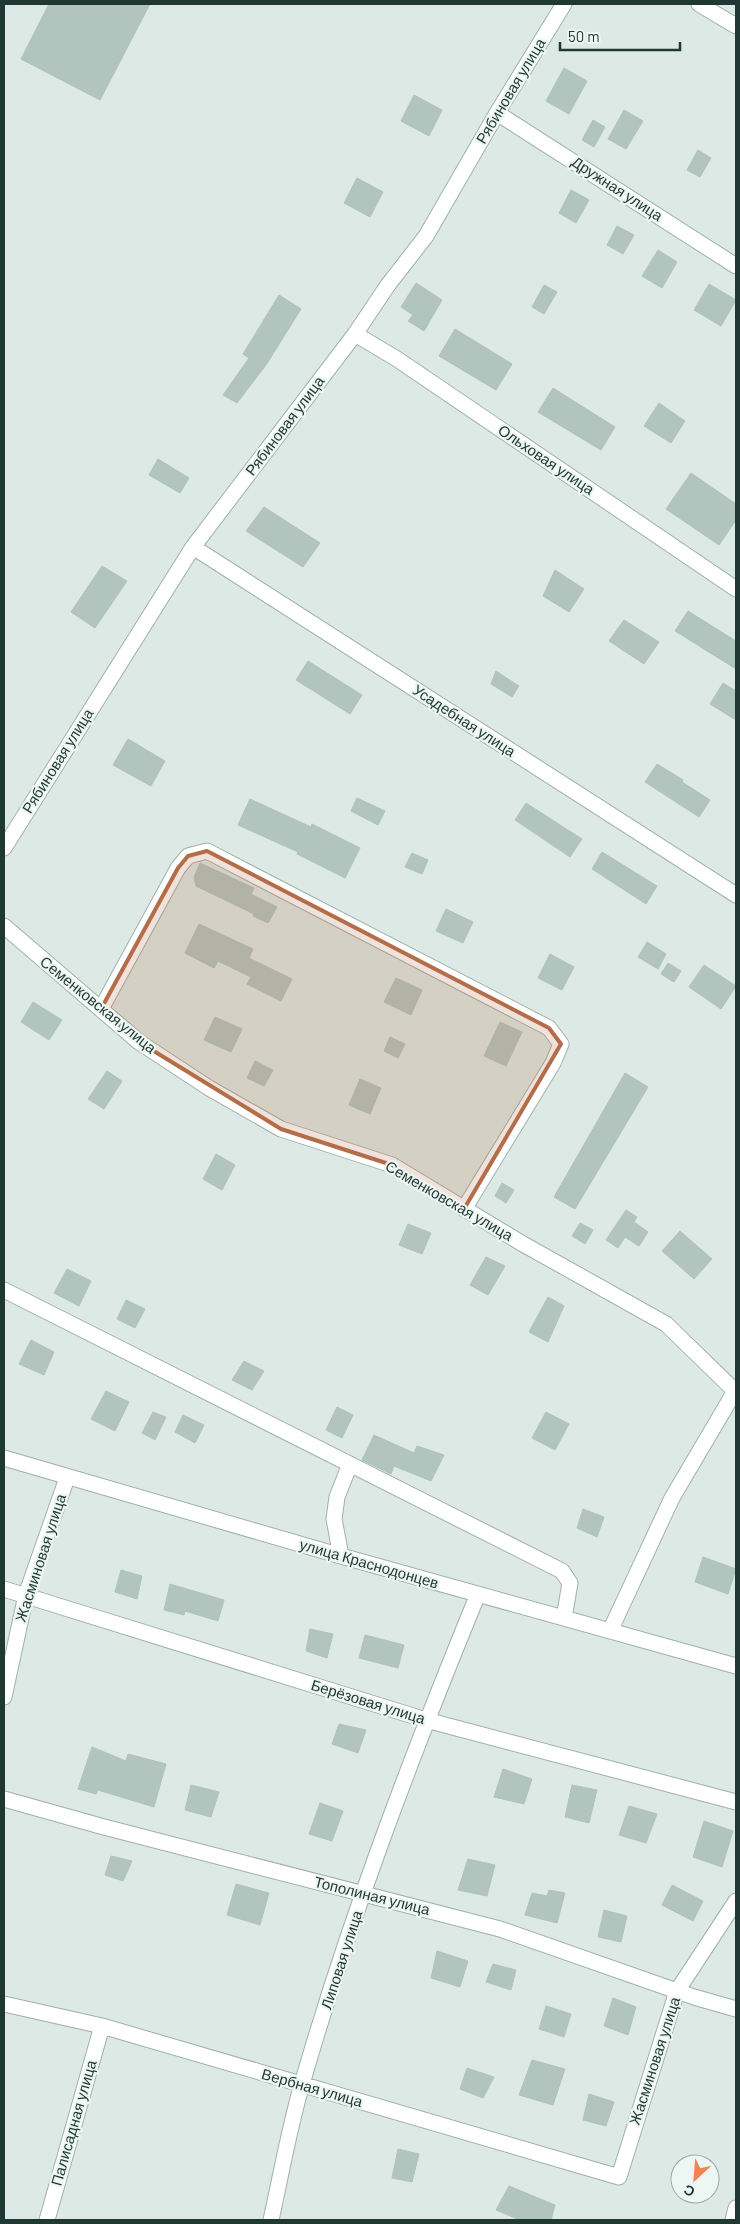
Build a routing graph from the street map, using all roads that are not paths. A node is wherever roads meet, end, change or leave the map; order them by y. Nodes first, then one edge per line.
1 (564, 4) edge
2 (698, 4) edge
3 (736, 26) edge
4 (497, 113) junction
5 (736, 266) edge
6 (355, 334) junction
7 (193, 547) junction
8 (736, 589) edge
9 (4, 848) edge
10 (736, 894) edge
11 (4, 926) edge
12 (101, 1009) junction
13 (464, 1209) junction
14 (4, 1290) edge
15 (736, 1391) edge
16 (4, 1458) edge
17 (350, 1464) junction
18 (67, 1478) junction
19 (341, 1556) junction
20 (4, 1588) edge
21 (478, 1594) junction
22 (26, 1595) junction
23 (564, 1618) junction
24 (610, 1631) junction
25 (736, 1666) edge
26 (4, 1697) edge
27 (426, 1720) junction
28 (4, 1799) edge
29 (736, 1802) edge
30 (363, 1894) junction
31 (736, 1901) edge
32 (677, 1991) junction
33 (4, 2004) edge
34 (736, 2008) edge
35 (102, 2026) junction
36 (302, 2085) junction
37 (618, 2177) joint
38 (47, 2220) edge
39 (271, 2220) edge

1 - 4 street, Рябиновая улица
2 - 3 street
4 - 5 street, Дружная улица
4 - 6 street, Рябиновая улица
6 - 7 street, Рябиновая улица
6 - 8 street, Ольховая улица
7 - 9 street, Рябиновая улица
7 - 10 street, Усадебная улица
11 - 12 street, Семенковская улица
12 - 13 street, Семенковская улица
12 - 13 street
13 - 15 street, Семенковская улица
14 - 17 street
15 - 24 street
16 - 18 street, улица Краснодонцев
17 - 19 street
17 - 23 street
18 - 19 street, улица Краснодонцев
18 - 22 street, Жасминовая улица
19 - 21 street, улица Краснодонцев
20 - 22 street, Берёзовая улица
21 - 23 street, улица Краснодонцев
21 - 27 street, Липовая улица
22 - 26 street, Жасминовая улица
22 - 27 street, Берёзовая улица
23 - 24 street, улица Краснодонцев
24 - 25 street, улица Краснодонцев
27 - 29 street, Берёзовая улица
27 - 30 street, Липовая улица
28 - 30 street, Тополиная улица
30 - 32 street, Тополиная улица
30 - 36 street, Липовая улица
31 - 32 street, Жасминовая улица
32 - 34 street, Тополиная улица
32 - 37 street, Жасминовая улица
33 - 35 street, Вербная улица
35 - 36 street, Вербная улица
35 - 38 street, Палисадная улица
36 - 37 street, Вербная улица
36 - 39 street, Липовая улица

